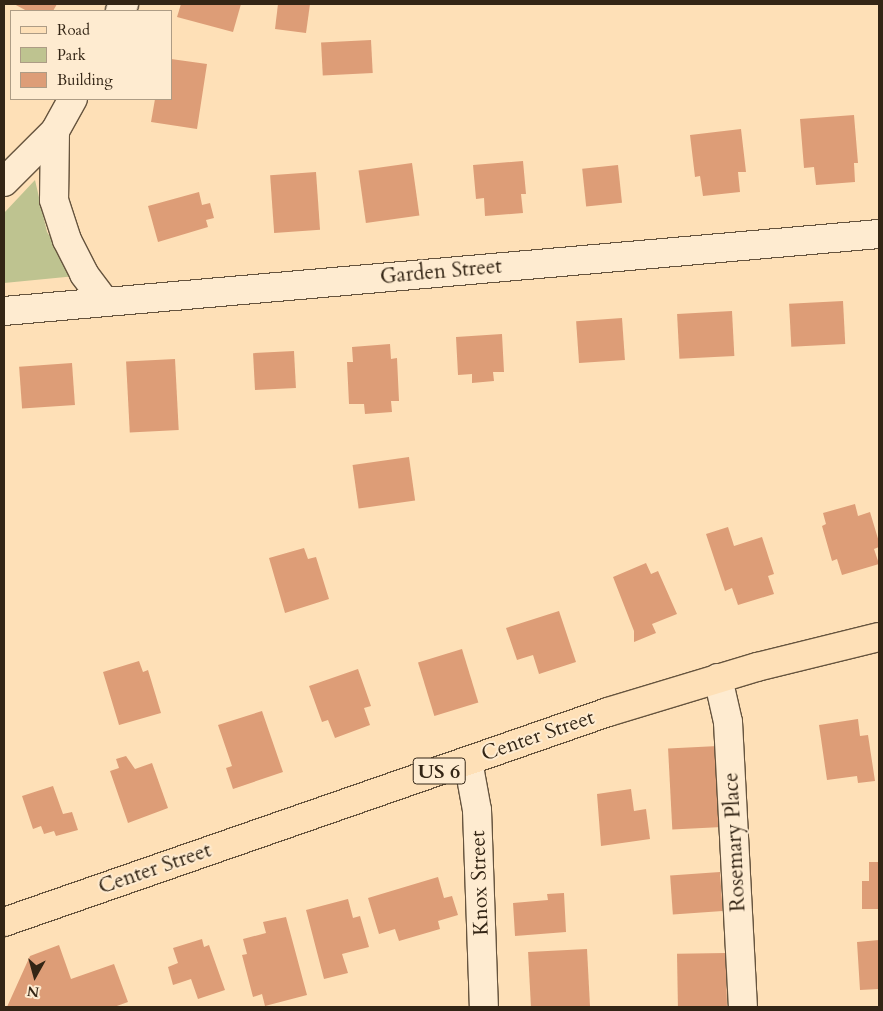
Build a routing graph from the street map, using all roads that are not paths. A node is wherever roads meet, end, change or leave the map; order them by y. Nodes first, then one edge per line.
1 (71, 100) edge
2 (55, 131) junction
3 (4, 182) edge
4 (879, 234) edge
5 (104, 302) junction
6 (4, 311) edge
7 (879, 637) edge
8 (718, 678) junction
9 (468, 760) junction
10 (4, 922) edge
11 (484, 1007) edge
12 (743, 1007) edge

1 - 2 street
2 - 3 street
2 - 5 street
4 - 5 street, Garden Street
5 - 6 street, Garden Street
7 - 8 main road, Center Street / US 6
8 - 9 main road, Center Street / US 6
8 - 12 street, Rosemary Place
9 - 10 main road, Center Street / US 6
9 - 11 street, Knox Street

